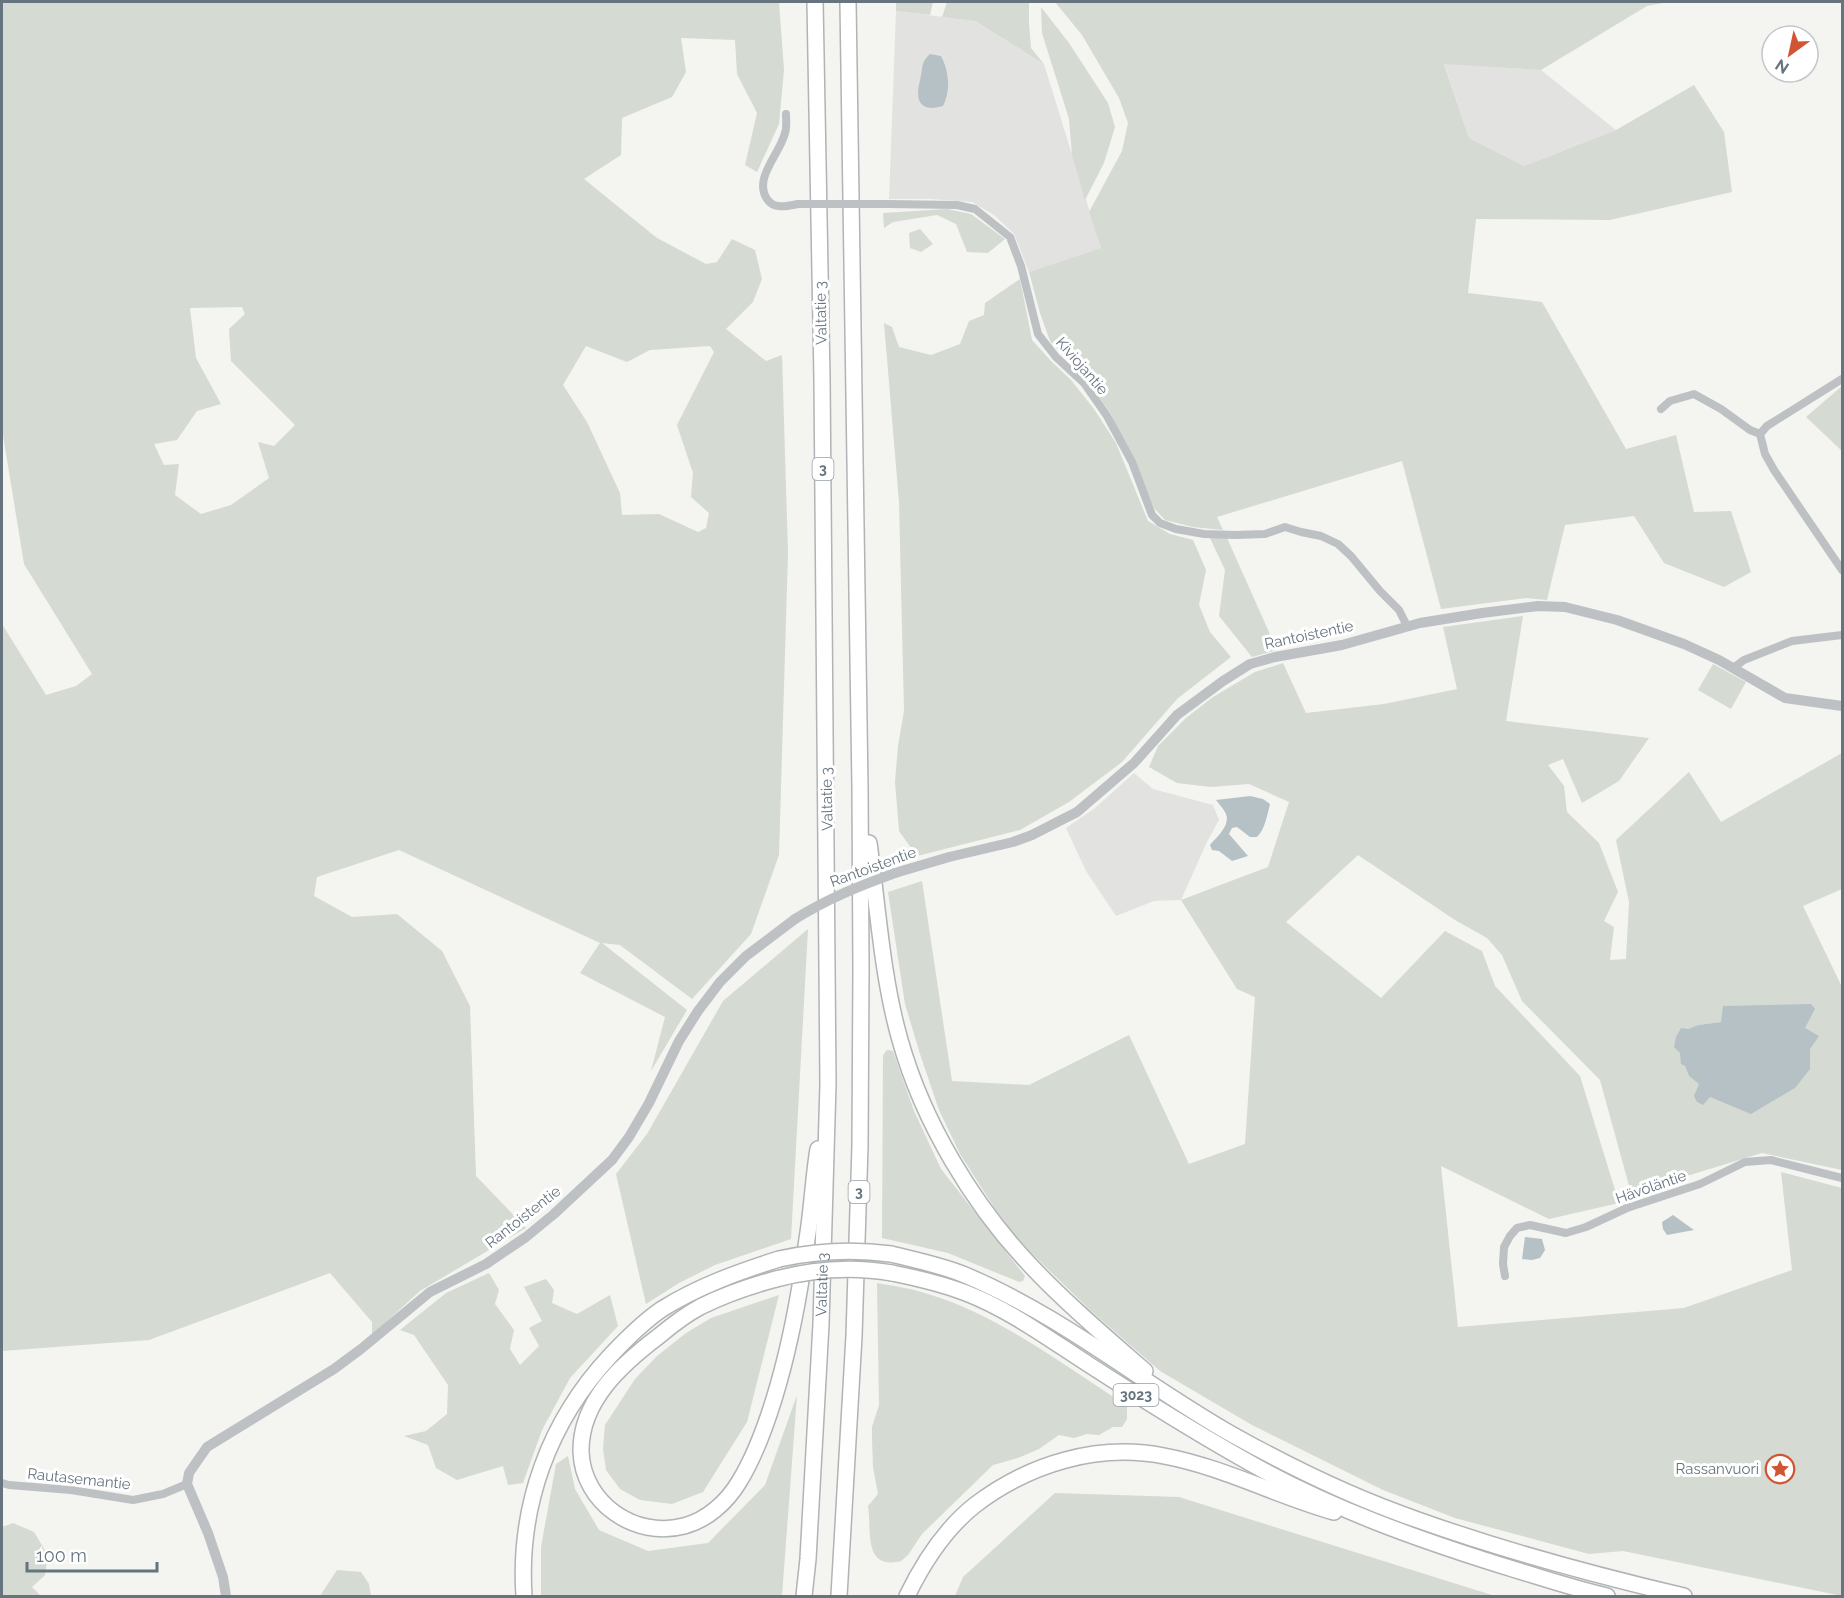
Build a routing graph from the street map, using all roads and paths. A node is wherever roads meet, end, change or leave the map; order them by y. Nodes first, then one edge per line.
1 (815, 2) edge
2 (848, 2) edge
3 (786, 114) dead end
4 (1842, 378) edge
5 (1661, 409) dead end
6 (1760, 434) junction
7 (1842, 570) edge
8 (1407, 626) junction
9 (1842, 634) edge
10 (1733, 668) junction
11 (1842, 706) edge
12 (860, 788) junction
13 (828, 1084) junction
14 (1842, 1178) edge
15 (1505, 1276) dead end
16 (1191, 1410) junction
17 (2, 1483) edge
18 (187, 1484) junction
19 (1380, 1524) junction
20 (226, 1596) edge
21 (524, 1596) edge
22 (804, 1596) edge
23 (839, 1596) edge
24 (907, 1596) edge
25 (1607, 1596) edge
26 (1684, 1596) edge

1 - 13 highway, Valtatie 3 / 3
2 - 12 highway, 3
3 - 8 street, Kiviojantie, bridge
4 - 6 street
5 - 6 street
6 - 7 street
8 - 10 street, Rantoistentie
8 - 18 street, Rantoistentie, bridge
9 - 10 street
10 - 11 street, Rantoistentie
12 - 16 highway
12 - 23 highway, 3
13 - 19 highway, 3023, bridge
13 - 22 highway, Valtatie 3 / 3
14 - 15 street, Hävöläntie
16 - 21 highway, 3023, bridge
16 - 26 highway, 3023
17 - 18 street, Rautasemantie
18 - 20 street
19 - 24 highway
19 - 25 highway, 3023

